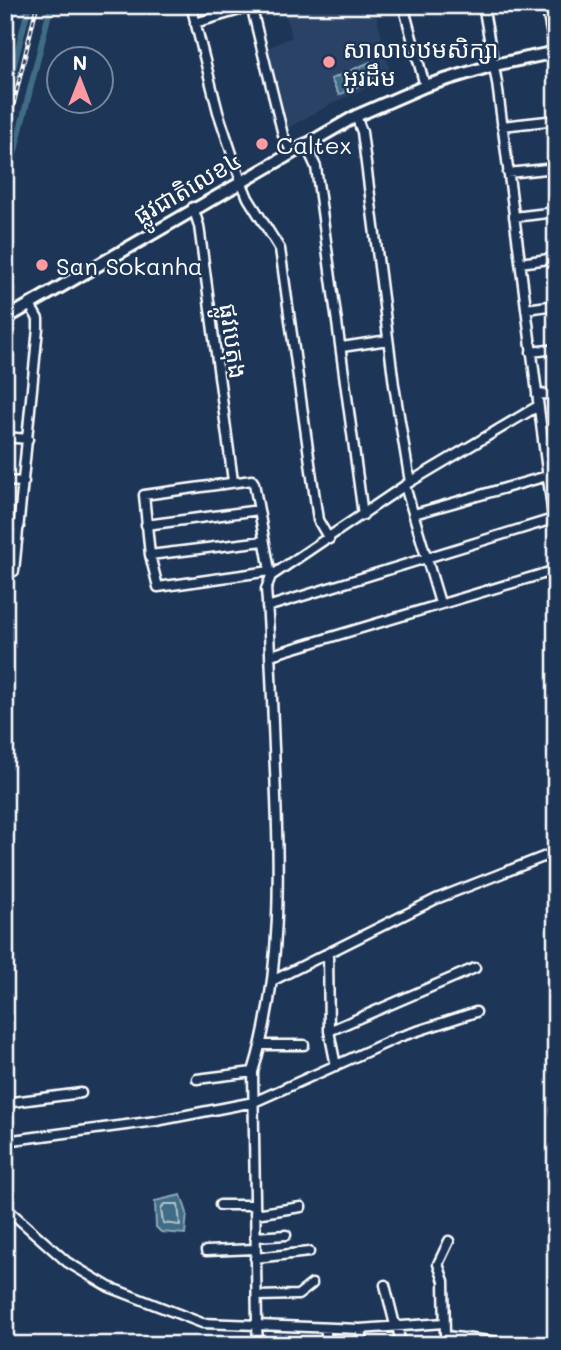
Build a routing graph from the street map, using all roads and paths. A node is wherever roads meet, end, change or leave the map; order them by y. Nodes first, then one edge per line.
1 (191, 5) edge
2 (403, 5) edge
3 (483, 5) edge
4 (546, 5) edge
5 (253, 6) edge
6 (195, 23) junction
7 (555, 52) edge
8 (494, 65) junction
9 (425, 86) junction
10 (356, 116) junction
11 (556, 120) edge
12 (502, 126) junction
13 (305, 143) junction
14 (291, 151) junction
15 (556, 168) edge
16 (508, 173) junction
17 (241, 181) junction
18 (193, 207) junction
19 (556, 212) edge
20 (514, 217) junction
21 (556, 258) edge
22 (520, 263) junction
23 (30, 305) junction
24 (556, 305) edge
25 (526, 309) junction
26 (5, 319) edge
27 (388, 340) junction
28 (342, 347) junction
29 (556, 349) edge
30 (531, 352) junction
31 (556, 393) edge
32 (537, 395) junction
33 (538, 406) junction
34 (5, 437) edge
35 (28, 439) junction
36 (556, 440) edge
37 (543, 441) junction
38 (547, 476) junction
39 (5, 481) edge
40 (233, 481) junction
41 (24, 482) junction
42 (407, 484) junction
43 (552, 486) edge
44 (259, 510) junction
45 (363, 514) junction
46 (414, 514) junction
47 (553, 519) junction
48 (146, 525) junction
49 (5, 526) edge
50 (19, 527) junction
51 (555, 530) edge
52 (329, 539) junction
53 (556, 540) edge
54 (264, 541) junction
55 (150, 555) junction
56 (426, 556) junction
57 (5, 570) edge
58 (556, 570) edge
59 (270, 574) junction
60 (440, 603) junction
61 (267, 607) junction
62 (271, 655) junction
63 (556, 852) edge
64 (328, 953) junction
65 (475, 968) dead end
66 (274, 980) junction
67 (476, 1012) dead end
68 (329, 1031) junction
69 (261, 1045) junction
70 (304, 1045) dead end
71 (336, 1066) junction
72 (253, 1072) junction
73 (197, 1079) dead end
74 (82, 1093) dead end
75 (5, 1102) edge
76 (254, 1102) junction
77 (5, 1141) edge
78 (220, 1205) dead end
79 (5, 1207) edge
80 (301, 1207) dead end
81 (255, 1210) junction
82 (286, 1235) dead end
83 (255, 1237) junction
84 (449, 1241) dead end
85 (206, 1251) dead end
86 (309, 1252) dead end
87 (255, 1253) junction
88 (312, 1284) dead end
89 (385, 1284) dead end
90 (257, 1296) junction
91 (444, 1322) junction
92 (257, 1325) junction
93 (396, 1325) junction
94 (325, 1328) junction
95 (360, 1329) junction
96 (445, 1340) edge
97 (514, 1344) edge
98 (258, 1345) edge
99 (328, 1345) edge
100 (364, 1345) edge
101 (401, 1345) edge
102 (528, 1345) edge

1 - 6 street
2 - 9 street
3 - 8 street
4 - 7 street
5 - 6 street
5 - 14 street
6 - 17 street
7 - 8 highway, ផ្លូវជាតិលេខ៤
8 - 9 highway, ផ្លូវជាតិលេខ៤
8 - 12 street
9 - 10 highway, ផ្លូវជាតិលេខ៤
10 - 13 highway, ផ្លូវជាតិលេខ៤
10 - 27 street
11 - 12 street
12 - 16 street
13 - 14 highway, ផ្លូវជាតិលេខ៤
13 - 28 street
14 - 17 highway, ផ្លូវជាតិលេខ៤
15 - 16 street
16 - 20 street
17 - 18 highway, ផ្លូវជាតិលេខ៤
17 - 52 street
18 - 23 highway, ផ្លូវជាតិលេខ៤
18 - 40 street, ផ្លូវបេតុង
19 - 20 street
20 - 22 street
21 - 22 street
22 - 25 street
23 - 26 highway, ផ្លូវជាតិលេខ៤
23 - 35 street
24 - 25 street
25 - 30 street
27 - 28 street
27 - 42 street
28 - 45 street
29 - 30 street
30 - 32 street
31 - 32 street
32 - 33 street
33 - 37 street
33 - 42 street
34 - 35 street
35 - 41 street
36 - 37 street
37 - 38 street
38 - 43 street
38 - 46 street
39 - 41 street
40 - 44 street
40 - 48 street
41 - 50 street
42 - 45 street
42 - 46 street
43 - 47 street
44 - 48 street
44 - 54 street
45 - 52 street
46 - 56 street
47 - 51 street
47 - 56 street
48 - 55 street
49 - 50 street
50 - 57 street
51 - 53 street
52 - 59 street
54 - 55 street
54 - 59 street
55 - 59 street
56 - 60 street
56 - 61 street
58 - 60 street
59 - 61 street
60 - 62 street
61 - 62 street
62 - 66 street
63 - 64 street
64 - 66 street
64 - 68 street
65 - 68 street
66 - 69 street
67 - 71 street
68 - 71 street
69 - 70 street
69 - 72 street
71 - 76 street
72 - 73 street
72 - 76 street
74 - 75 street
76 - 77 street
76 - 81 street
78 - 81 street
79 - 92 street
80 - 81 street
81 - 83 street
82 - 83 street
83 - 87 street
84 - 91 street
85 - 87 street
86 - 87 street
87 - 90 street
88 - 90 street
89 - 93 street
90 - 92 street
91 - 93 street
91 - 96 street
92 - 94 street
92 - 98 street
93 - 95 street
93 - 101 street
94 - 95 street
94 - 99 street
95 - 100 street
96 - 97 street
97 - 102 street

